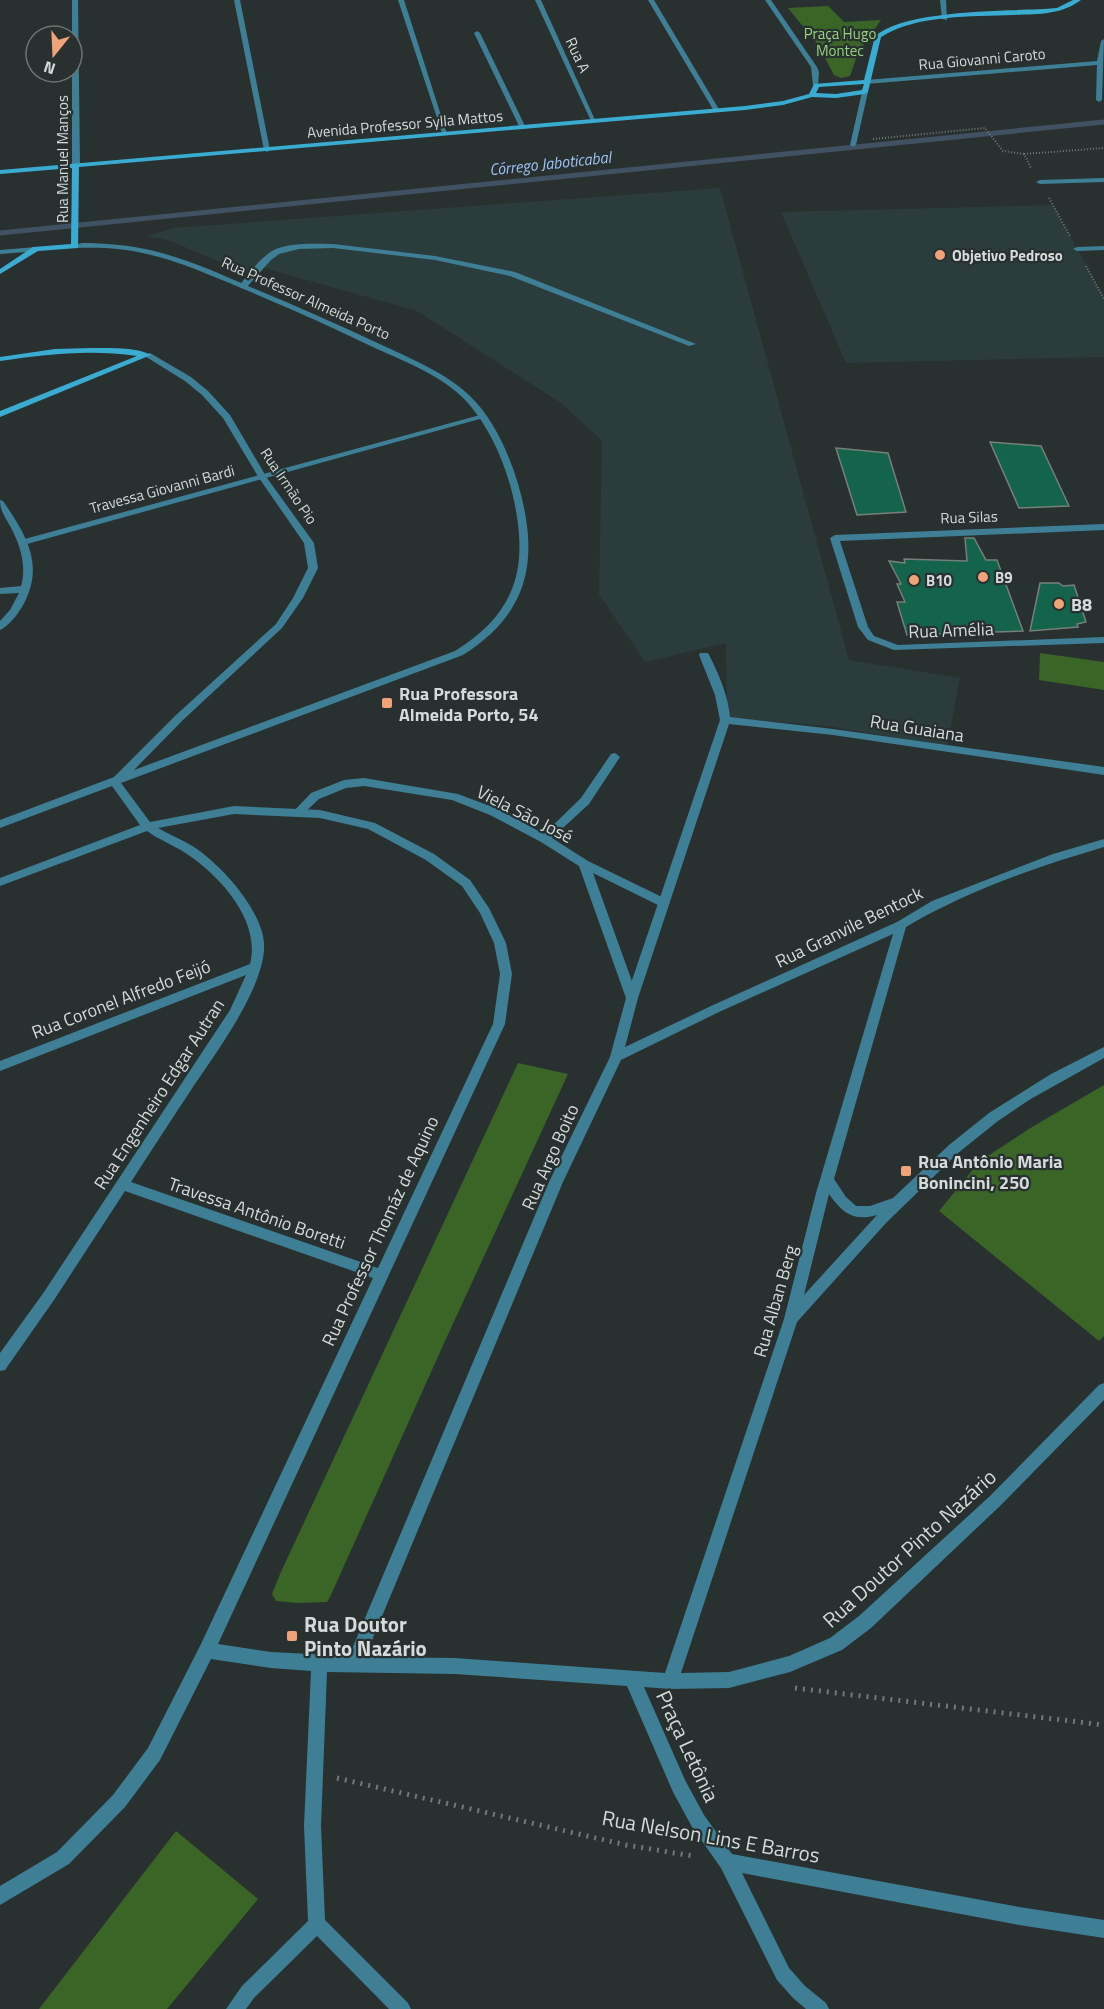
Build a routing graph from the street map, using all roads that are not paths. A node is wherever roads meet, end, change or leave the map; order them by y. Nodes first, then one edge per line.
1 (75, 0) edge
2 (237, 0) edge
3 (401, 0) edge
4 (538, 0) edge
5 (651, 0) edge
6 (768, 0) edge
7 (943, 0) edge
8 (1078, 0) edge
9 (945, 19) junction
10 (477, 33) dead end
11 (1103, 41) edge
12 (1100, 63) junction
13 (866, 82) junction
14 (816, 85) junction
15 (865, 92) junction
16 (812, 95) junction
17 (1099, 100) dead end
18 (717, 111) junction
19 (594, 121) junction
20 (523, 128) junction
21 (445, 133) junction
22 (853, 143) road end
23 (267, 150) junction
24 (76, 166) junction
25 (0, 172) edge
26 (1104, 180) edge
27 (1040, 182) road end
28 (75, 246) junction
29 (1104, 248) edge
30 (36, 249) junction
31 (1077, 249) dead end
32 (0, 252) edge
33 (0, 272) edge
34 (243, 286) junction
35 (692, 344) dead end
36 (147, 355) junction
37 (0, 359) edge
38 (0, 414) edge
39 (483, 417) junction
40 (263, 478) junction
41 (0, 503) edge
42 (1104, 527) edge
43 (835, 538) joint
44 (24, 542) junction
45 (27, 589) junction
46 (0, 591) edge
47 (0, 627) edge
48 (1104, 640) edge
49 (704, 655) dead end
50 (725, 720) junction
51 (615, 757) dead end
52 (1104, 771) edge
53 (115, 783) junction
54 (298, 812) junction
55 (0, 824) edge
56 (148, 826) junction
57 (545, 839) junction
58 (1104, 843) edge
59 (584, 864) junction
60 (0, 882) edge
61 (664, 903) junction
62 (901, 925) junction
63 (255, 967) junction
64 (632, 999) junction
65 (1104, 1052) edge
66 (616, 1057) junction
67 (0, 1066) edge
68 (827, 1179) junction
69 (122, 1184) junction
70 (902, 1200) junction
71 (381, 1275) junction
72 (791, 1319) junction
73 (0, 1365) edge
74 (1104, 1390) edge
75 (207, 1650) junction
76 (319, 1664) junction
77 (354, 1664) junction
78 (632, 1679) junction
79 (670, 1681) junction
80 (727, 1862) junction
81 (0, 1896) edge
82 (317, 1924) junction
83 (1104, 1929) edge
84 (235, 2009) edge
85 (402, 2009) edge
86 (820, 2009) edge

1 - 24 street, Rua Manuel Manços
2 - 23 street
3 - 21 street
4 - 19 street, Rua A
5 - 18 street
6 - 14 street
7 - 9 street
8 - 9 street
9 - 13 street
10 - 20 street
11 - 12 street
12 - 13 street, Rua Giovanni Caroto
12 - 17 street
13 - 14 street
13 - 15 street
14 - 16 street
15 - 16 street, Avenida Professor Sylla Mattos
15 - 22 street
16 - 18 street, Avenida Professor Sylla Mattos
18 - 19 street, Avenida Professor Sylla Mattos
19 - 20 street, Avenida Professor Sylla Mattos
20 - 21 street, Avenida Professor Sylla Mattos
21 - 23 street, Avenida Professor Sylla Mattos
23 - 24 street, Avenida Professor Sylla Mattos
24 - 25 street, Avenida Professor Sylla Mattos
24 - 28 street, Rua Manuel Manços
26 - 27 street
28 - 30 street, Rua Professor Almeida Porto
28 - 34 street, Rua Professor Almeida Porto
29 - 31 street
30 - 32 street
30 - 33 street
34 - 35 street
34 - 39 street, Rua Professor Almeida Porto
36 - 37 street, Rua Irmão Pio
36 - 38 street
36 - 40 street, Rua Irmão Pio
39 - 40 street, Travessa Giovanni Bardi
39 - 53 street, Rua Professor Almeida Porto
40 - 44 street, Travessa Giovanni Bardi
40 - 53 street, Rua Irmão Pio
41 - 44 street
42 - 43 street, Rua Silas
43 - 48 street, Rua Amélia
44 - 45 street
45 - 46 street
45 - 47 street
49 - 50 street, Rua Argo Boito
50 - 52 street, Rua Guaiana
50 - 61 street, Rua Argo Boito
51 - 57 street
53 - 55 street, Rua Professor Almeida Porto
53 - 56 street
54 - 56 street, Rua Professor Thomáz de Aquino
54 - 57 street, Viela São José
54 - 71 street, Rua Professor Thomáz de Aquino
56 - 60 street, Rua Professor Thomáz de Aquino
56 - 63 street, Rua Engenheiro Edgar Autran
57 - 59 street, Viela São José
58 - 62 street, Rua Granvile Bentock
59 - 61 street, Viela São José
59 - 64 street
61 - 64 street, Rua Argo Boito
62 - 66 street, Rua Granvile Bentock
62 - 68 street, Rua Alban Berg
63 - 67 street, Rua Coronel Alfredo Feijó
63 - 69 street, Rua Engenheiro Edgar Autran
64 - 66 street, Rua Argo Boito
65 - 70 street
66 - 77 street, Rua Argo Boito
68 - 70 street
68 - 72 street, Rua Alban Berg
69 - 71 street, Travessa Antônio Boretti
69 - 73 street, Rua Engenheiro Edgar Autran
70 - 72 street
71 - 75 street, Rua Professor Thomáz de Aquino
72 - 79 street, Rua Alban Berg
74 - 79 street, Rua Doutor Pinto Nazário
75 - 76 street, Rua Doutor Pinto Nazário
75 - 81 street, Rua Professor Thomáz de Aquino
76 - 77 street, Rua Doutor Pinto Nazário
76 - 82 street
77 - 78 street, Rua Doutor Pinto Nazário
78 - 79 street, Rua Doutor Pinto Nazário
78 - 80 street, Praça Letônia
80 - 83 street, Rua Nelson Lins E Barros
80 - 86 street, Praça Letônia
82 - 84 street
82 - 85 street

